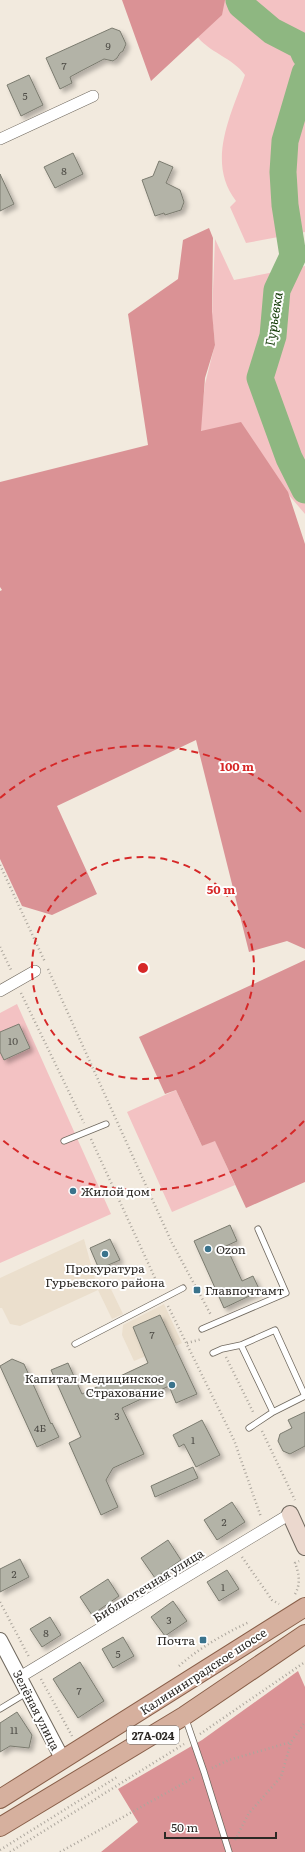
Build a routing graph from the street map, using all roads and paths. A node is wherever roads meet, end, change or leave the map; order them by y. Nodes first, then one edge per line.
1 (93, 96) dead end
2 (0, 139) edge
3 (0, 865) edge
4 (0, 947) edge
5 (35, 971) dead end
6 (16, 982) junction
7 (0, 991) edge
8 (106, 1124) dead end
9 (88, 1131) junction
10 (64, 1141) dead end
11 (258, 1229) dead end
12 (183, 1288) dead end
13 (164, 1298) junction
14 (215, 1324) junction
15 (202, 1330) dead end
16 (75, 1344) dead end
17 (241, 1345) junction
18 (222, 1349) junction
19 (213, 1353) dead end
20 (305, 1396) edge
21 (273, 1412) junction
22 (258, 1422) junction
23 (249, 1428) dead end
24 (292, 1507) junction
25 (265, 1528) junction
26 (305, 1546) edge
27 (235, 1547) junction
28 (305, 1558) edge
29 (299, 1602) edge
30 (282, 1606) dead end
31 (304, 1634) edge
32 (0, 1640) edge
33 (305, 1662) edge
34 (20, 1677) junction
35 (28, 1692) junction
36 (0, 1709) edge
37 (184, 1716) junction
38 (305, 1722) edge
39 (193, 1738) junction
40 (291, 1742) junction
41 (63, 1760) junction
42 (204, 1772) junction
43 (0, 1799) edge
44 (0, 1827) edge
45 (10, 1852) edge
46 (60, 1852) edge
47 (229, 1852) edge

1 - 2 street
3 - 14 path
4 - 6 path
5 - 6 street
6 - 7 street
6 - 9 path
8 - 9 lane
9 - 10 lane
9 - 13 path
11 - 14 lane
12 - 13 lane
13 - 16 lane
13 - 25 path
14 - 15 lane
17 - 18 lane
17 - 20 lane
17 - 21 lane
18 - 19 lane
18 - 22 path
20 - 21 lane
21 - 22 lane
22 - 23 lane
22 - 24 path
24 - 25 street, Библиотечная улица
24 - 26 main road
25 - 27 street, Библиотечная улица
27 - 30 path
27 - 34 street, Библиотечная улица
28 - 29 path
29 - 41 main road, Калининградское шоссе / 27А-024
31 - 37 main road, 27А-024
32 - 34 street, Зелёная улица
33 - 39 path
34 - 35 street, Зелёная улица
35 - 36 lane
35 - 41 street, Зелёная улица
37 - 39 lane
37 - 44 main road, 27А-024
38 - 40 path
39 - 42 lane
39 - 45 path
40 - 42 path
40 - 47 path
41 - 43 main road, Калининградское шоссе / 27А-024
42 - 46 path
42 - 47 lane

